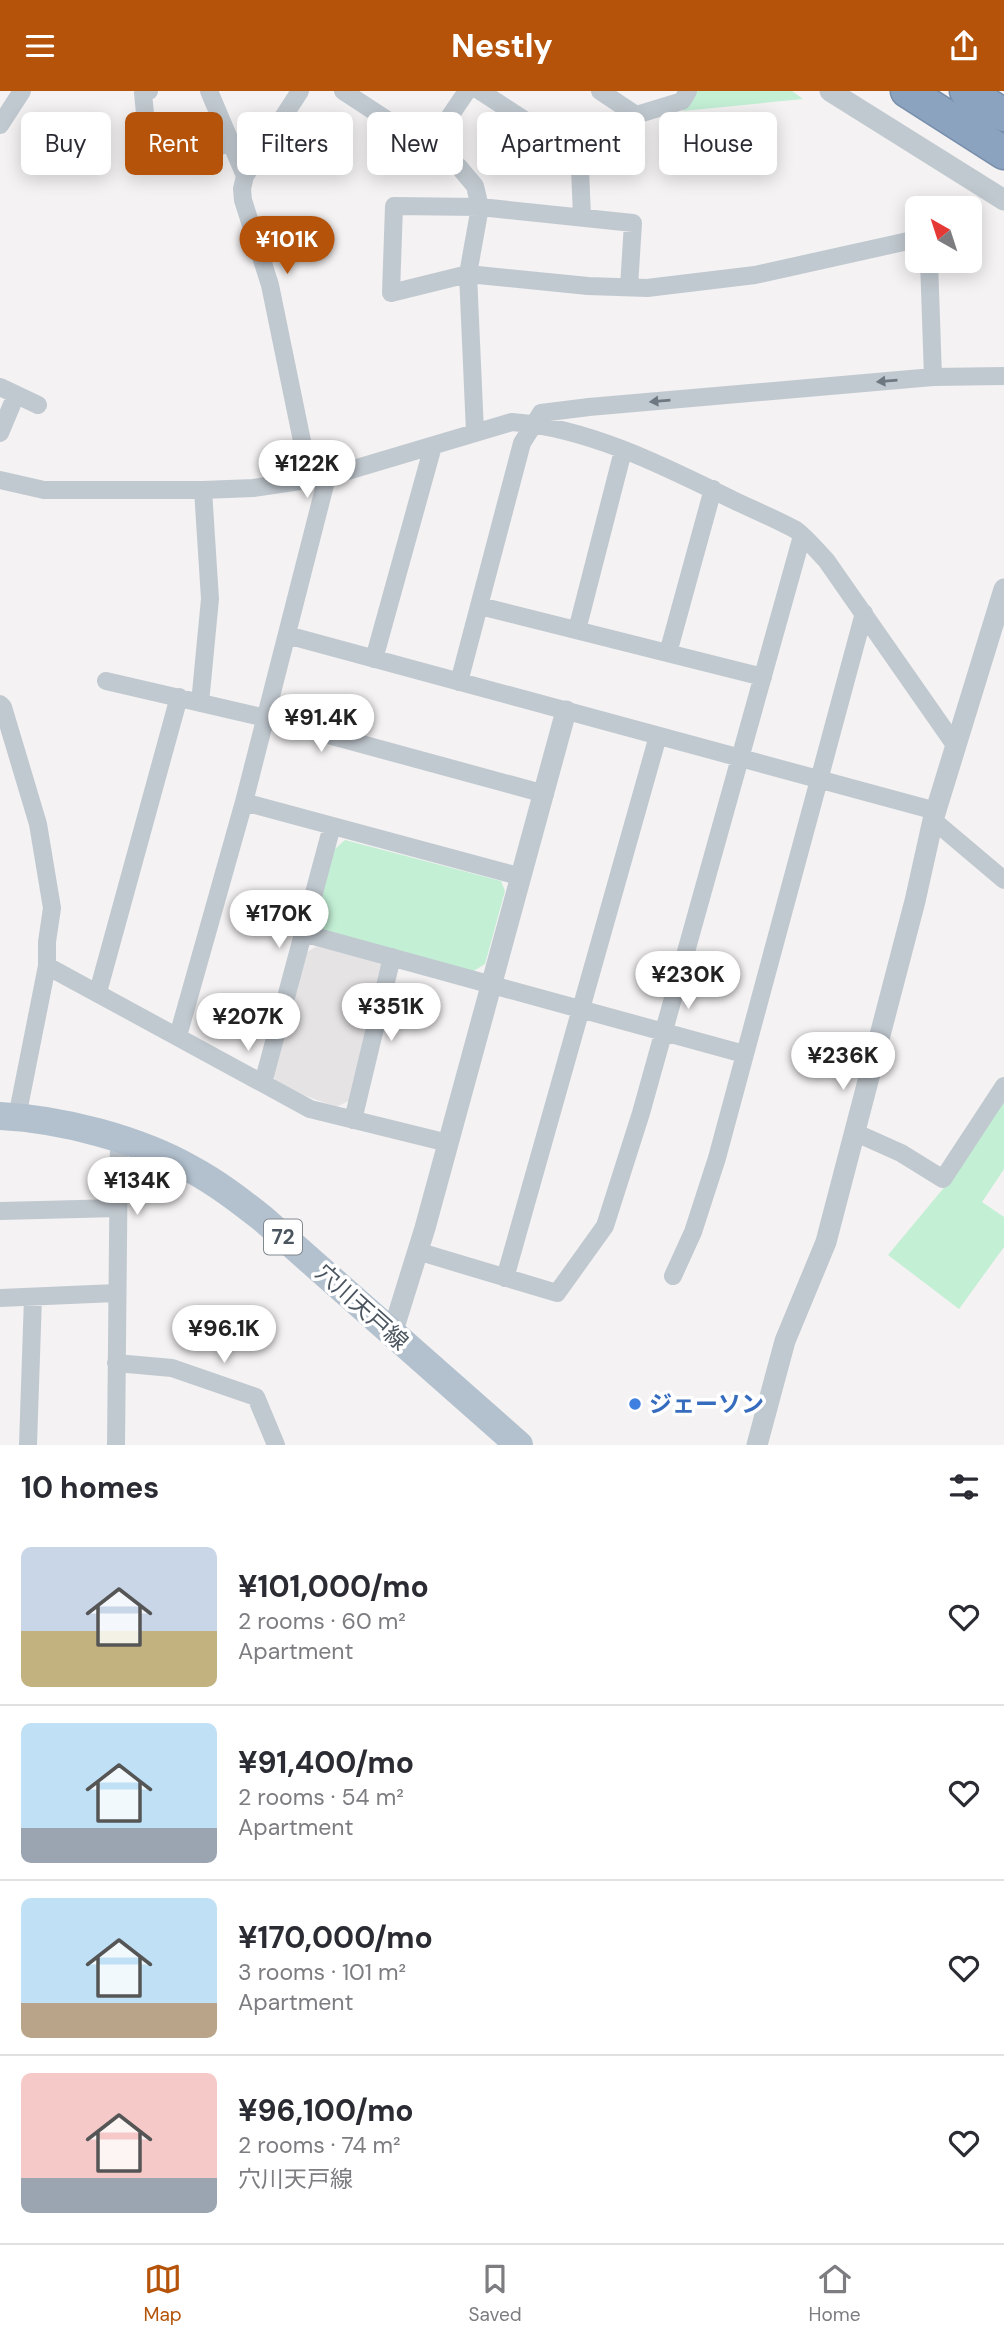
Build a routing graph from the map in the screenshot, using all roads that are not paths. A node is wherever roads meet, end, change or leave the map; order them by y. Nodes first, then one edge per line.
1 (22, 91) edge
2 (149, 91) edge
3 (209, 91) edge
4 (300, 91) edge
5 (343, 91) edge
6 (467, 91) edge
7 (480, 91) edge
8 (600, 91) edge
9 (688, 91) edge
10 (830, 91) edge
11 (907, 91) edge
12 (967, 91) edge
13 (375, 112) edge
14 (453, 112) edge
15 (512, 112) edge
16 (632, 112) edge
17 (645, 112) edge
18 (1004, 115) edge
19 (0, 125) edge
20 (230, 143) junction
21 (1004, 153) edge
22 (463, 172) edge
23 (580, 175) edge
24 (245, 176) junction
25 (1004, 200) edge
26 (480, 207) junction
27 (582, 217) junction
28 (905, 242) edge
29 (929, 273) edge
30 (468, 274) junction
31 (629, 287) junction
32 (1004, 376) edge
33 (933, 377) junction
34 (8, 391) edge
35 (38, 405) dead end
36 (533, 424) junction
37 (475, 432) junction
38 (0, 433) edge
39 (433, 446) junction
40 (623, 451) junction
41 (319, 479) junction
42 (0, 480) edge
43 (713, 489) junction
44 (203, 490) junction
45 (802, 536) junction
46 (1004, 589) edge
47 (480, 606) junction
48 (864, 614) junction
49 (577, 630) junction
50 (287, 635) junction
51 (668, 653) junction
52 (374, 659) junction
53 (763, 677) junction
54 (106, 681) dead end
55 (459, 682) junction
56 (178, 697) junction
57 (200, 703) junction
58 (0, 704) edge
59 (566, 711) junction
60 (265, 718) junction
61 (657, 736) junction
62 (955, 745) junction
63 (740, 758) junction
64 (820, 780) junction
65 (545, 794) junction
66 (244, 802) junction
67 (935, 816) junction
68 (332, 826) junction
69 (522, 877) junction
70 (1004, 880) edge
71 (303, 933) junction
72 (392, 957) junction
73 (47, 966) junction
74 (492, 985) junction
75 (98, 992) junction
76 (582, 1009) junction
77 (663, 1031) junction
78 (178, 1036) junction
79 (744, 1053) junction
80 (263, 1083) junction
81 (1004, 1086) edge
82 (8, 1117) edge
83 (353, 1120) junction
84 (855, 1132) junction
85 (119, 1140) junction
86 (448, 1143) junction
87 (118, 1208) junction
88 (0, 1211) edge
89 (417, 1251) junction
90 (673, 1276) dead end
91 (505, 1278) junction
92 (116, 1293) junction
93 (33, 1297) junction
94 (0, 1298) edge
95 (392, 1334) junction
96 (116, 1363) junction
97 (28, 1445) edge
98 (116, 1445) edge
99 (276, 1445) edge
100 (519, 1445) edge
101 (757, 1445) edge

1 - 19 street
2 - 20 street
3 - 20 street
4 - 24 street
5 - 13 street
6 - 14 street
7 - 15 street
8 - 16 street
9 - 17 street
10 - 25 street
11 - 21 highway
12 - 18 highway
20 - 24 street
22 - 26 street
23 - 27 street
24 - 41 street
26 - 27 street
26 - 30 street
26 - 30 street
27 - 31 street
28 - 31 street
29 - 33 street
30 - 31 street
30 - 37 street
32 - 33 street
33 -> 36 street
34 - 35 street
34 - 38 street
36 - 37 street
36 - 40 street
36 - 47 street
37 - 39 street
39 - 41 street
39 - 52 street
40 - 43 street
40 - 49 street
41 - 44 street
41 - 50 street
42 - 44 street
43 - 45 street
43 - 51 street
44 - 57 street
45 - 48 street
45 - 53 street
46 - 62 street
47 - 49 street
47 - 55 street
48 - 62 street
48 - 64 street
49 - 51 street
50 - 52 street
50 - 60 street
51 - 53 street
52 - 55 street
53 - 63 street
54 - 56 street
55 - 59 street
56 - 57 street
56 - 75 street
57 - 60 street
58 - 73 street
59 - 61 street
59 - 65 street
60 - 65 street
60 - 66 street
61 - 63 street
61 - 76 street
62 - 67 street
63 - 64 street
63 - 77 street
64 - 67 street
64 - 79 street
65 - 69 street
66 - 68 street
66 - 78 street
67 - 70 street
67 - 84 street
68 - 69 street
68 - 71 street
69 - 74 street
71 - 72 street
71 - 80 street
72 - 74 street
72 - 83 street
73 - 75 street
73 - 82 street
74 - 76 street
74 - 86 street
75 - 78 street
76 - 77 street
76 - 91 street
77 - 79 street
77 - 91 street
78 - 80 street
79 - 90 street
80 - 83 street
81 - 84 street
82 - 85 main road, 穴川天戸線 / 72
83 - 86 street
84 - 101 street
85 - 87 street
85 - 95 main road, 穴川天戸線 / 72
86 - 89 street
87 - 88 street
87 - 92 street
89 - 91 street
89 - 95 street
92 - 93 street
92 - 96 street
93 - 94 street
93 - 97 street
95 - 100 main road, 穴川天戸線 / 72
96 - 98 street
96 - 99 street

